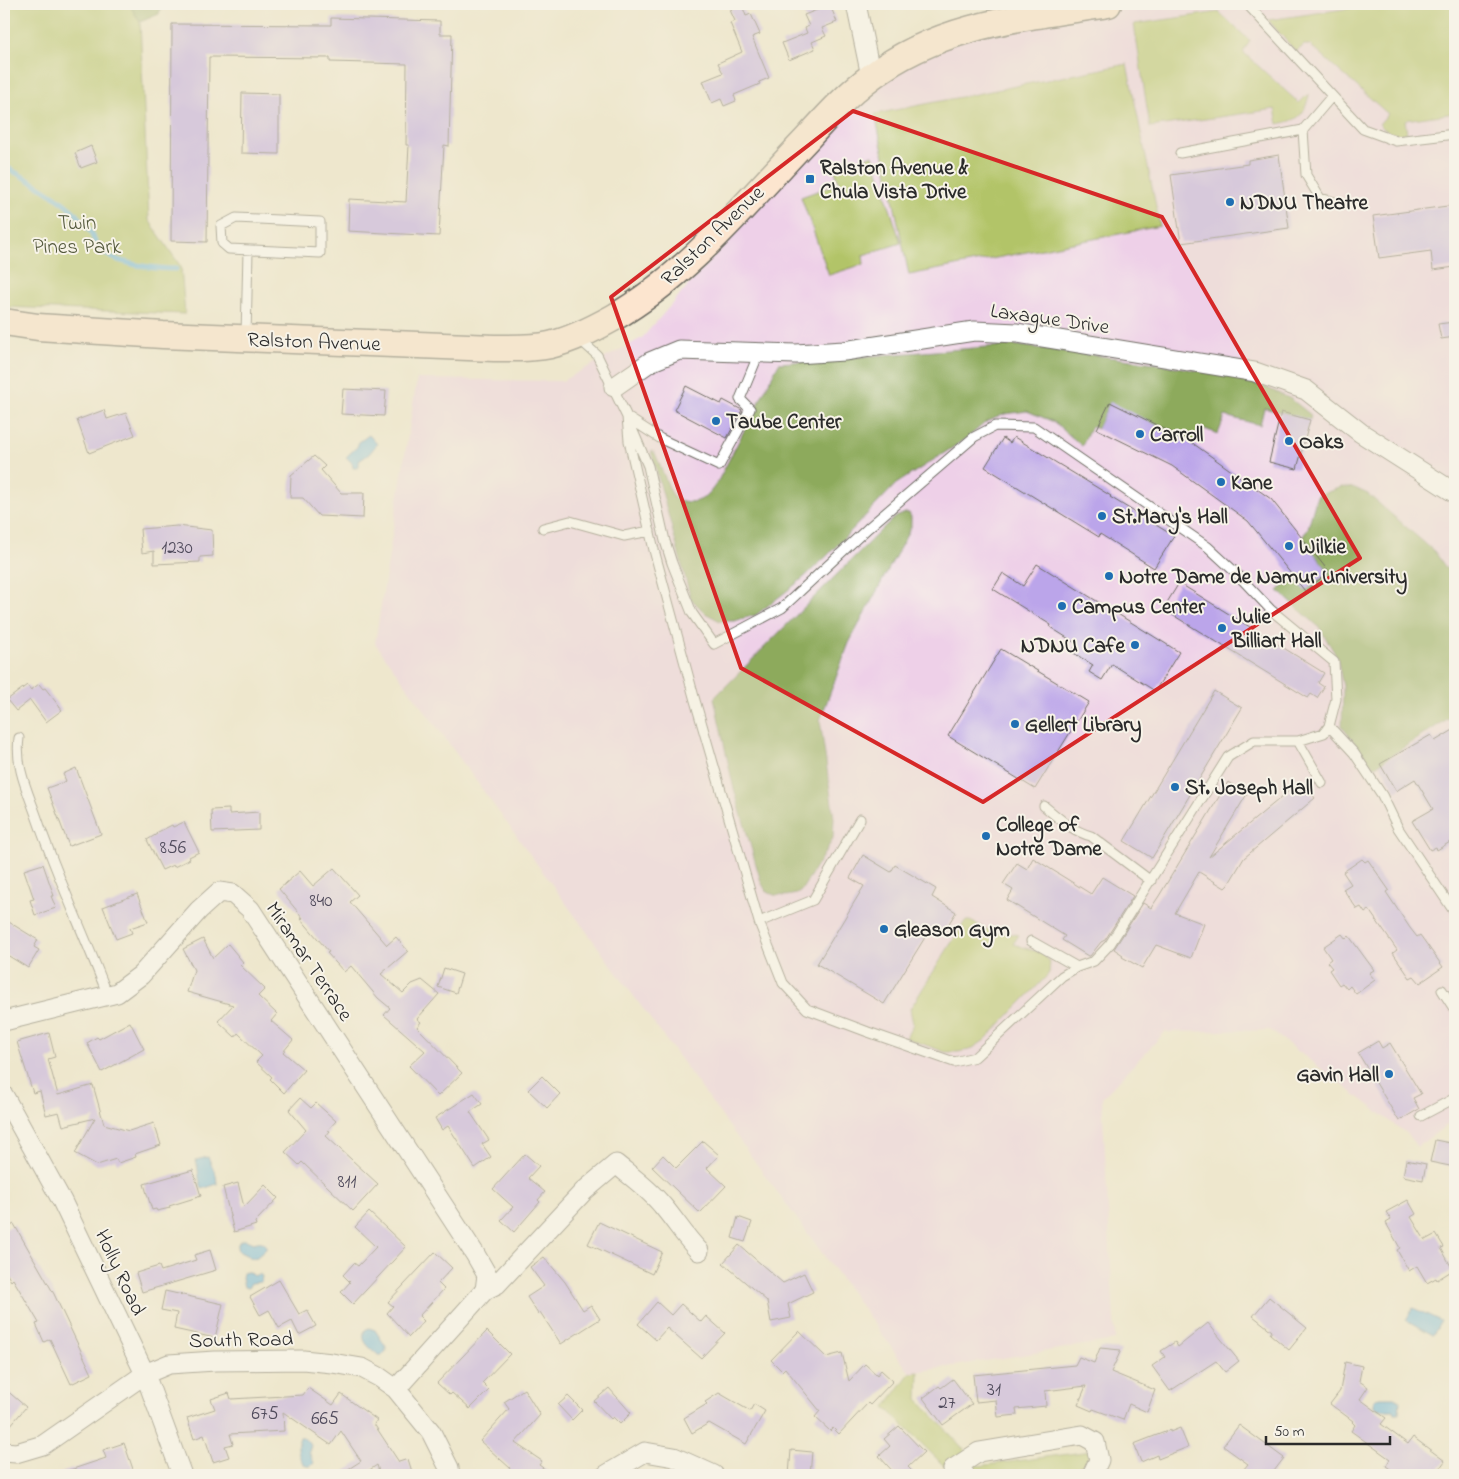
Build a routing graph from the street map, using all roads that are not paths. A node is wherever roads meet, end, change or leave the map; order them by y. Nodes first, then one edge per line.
1 (856, 4) edge
2 (1108, 4) edge
3 (1247, 4) edge
4 (871, 76) junction
5 (1332, 96) junction
6 (1303, 130) junction
7 (1455, 134) edge
8 (1180, 153) dead end
9 (1338, 203) dead end
10 (248, 251) junction
11 (4, 322) edge
12 (577, 336) junction
13 (246, 339) junction
14 (759, 353) junction
15 (614, 387) junction
16 (627, 417) junction
17 (1455, 493) edge
18 (543, 528) dead end
19 (650, 531) junction
20 (1329, 726) junction
21 (19, 738) dead end
22 (1298, 741) junction
23 (1322, 783) dead end
24 (1044, 806) dead end
25 (860, 819) dead end
26 (1151, 881) junction
27 (1455, 913) edge
28 (759, 922) junction
29 (1031, 941) dead end
30 (1077, 967) junction
31 (1442, 990) dead end
32 (108, 996) junction
33 (1455, 1006) edge
34 (4, 1021) edge
35 (4, 1096) edge
36 (1455, 1098) edge
37 (1421, 1116) dead end
38 (698, 1251) dead end
39 (485, 1290) junction
40 (145, 1374) junction
41 (396, 1389) junction
42 (4, 1452) edge
43 (956, 1473) edge
44 (182, 1475) edge
45 (450, 1475) edge
46 (606, 1475) edge
47 (714, 1475) edge
48 (1092, 1475) edge

1 - 4 street
2 - 4 main road, Ralston Avenue
3 - 5 lane
4 - 12 main road, Ralston Avenue
5 - 6 lane
5 - 7 lane
6 - 8 lane
6 - 9 lane
10 - 10 lane
10 - 13 lane
11 - 13 main road, Ralston Avenue
12 - 13 main road, Ralston Avenue
12 - 15 lane
14 - 15 street, Laxague Drive
14 - 16 lane
14 - 17 street, Laxague Drive
15 - 16 lane
16 - 19 lane
16 - 20 lane
18 - 19 lane
19 - 28 lane
20 - 22 lane
20 - 27 lane
21 - 32 lane
22 - 23 lane
22 - 26 lane
24 - 26 lane
25 - 28 lane
26 - 30 lane
28 - 30 lane
29 - 30 lane
31 - 33 lane
32 - 34 street, Miramar Terrace
32 - 39 street, Miramar Terrace
35 - 40 street, Holly Road
36 - 37 lane
38 - 39 street
39 - 41 street
40 - 41 street, South Road
40 - 42 street, South Road
40 - 44 street, Holly Road
41 - 45 street, South Road
43 - 48 street
46 - 47 street

